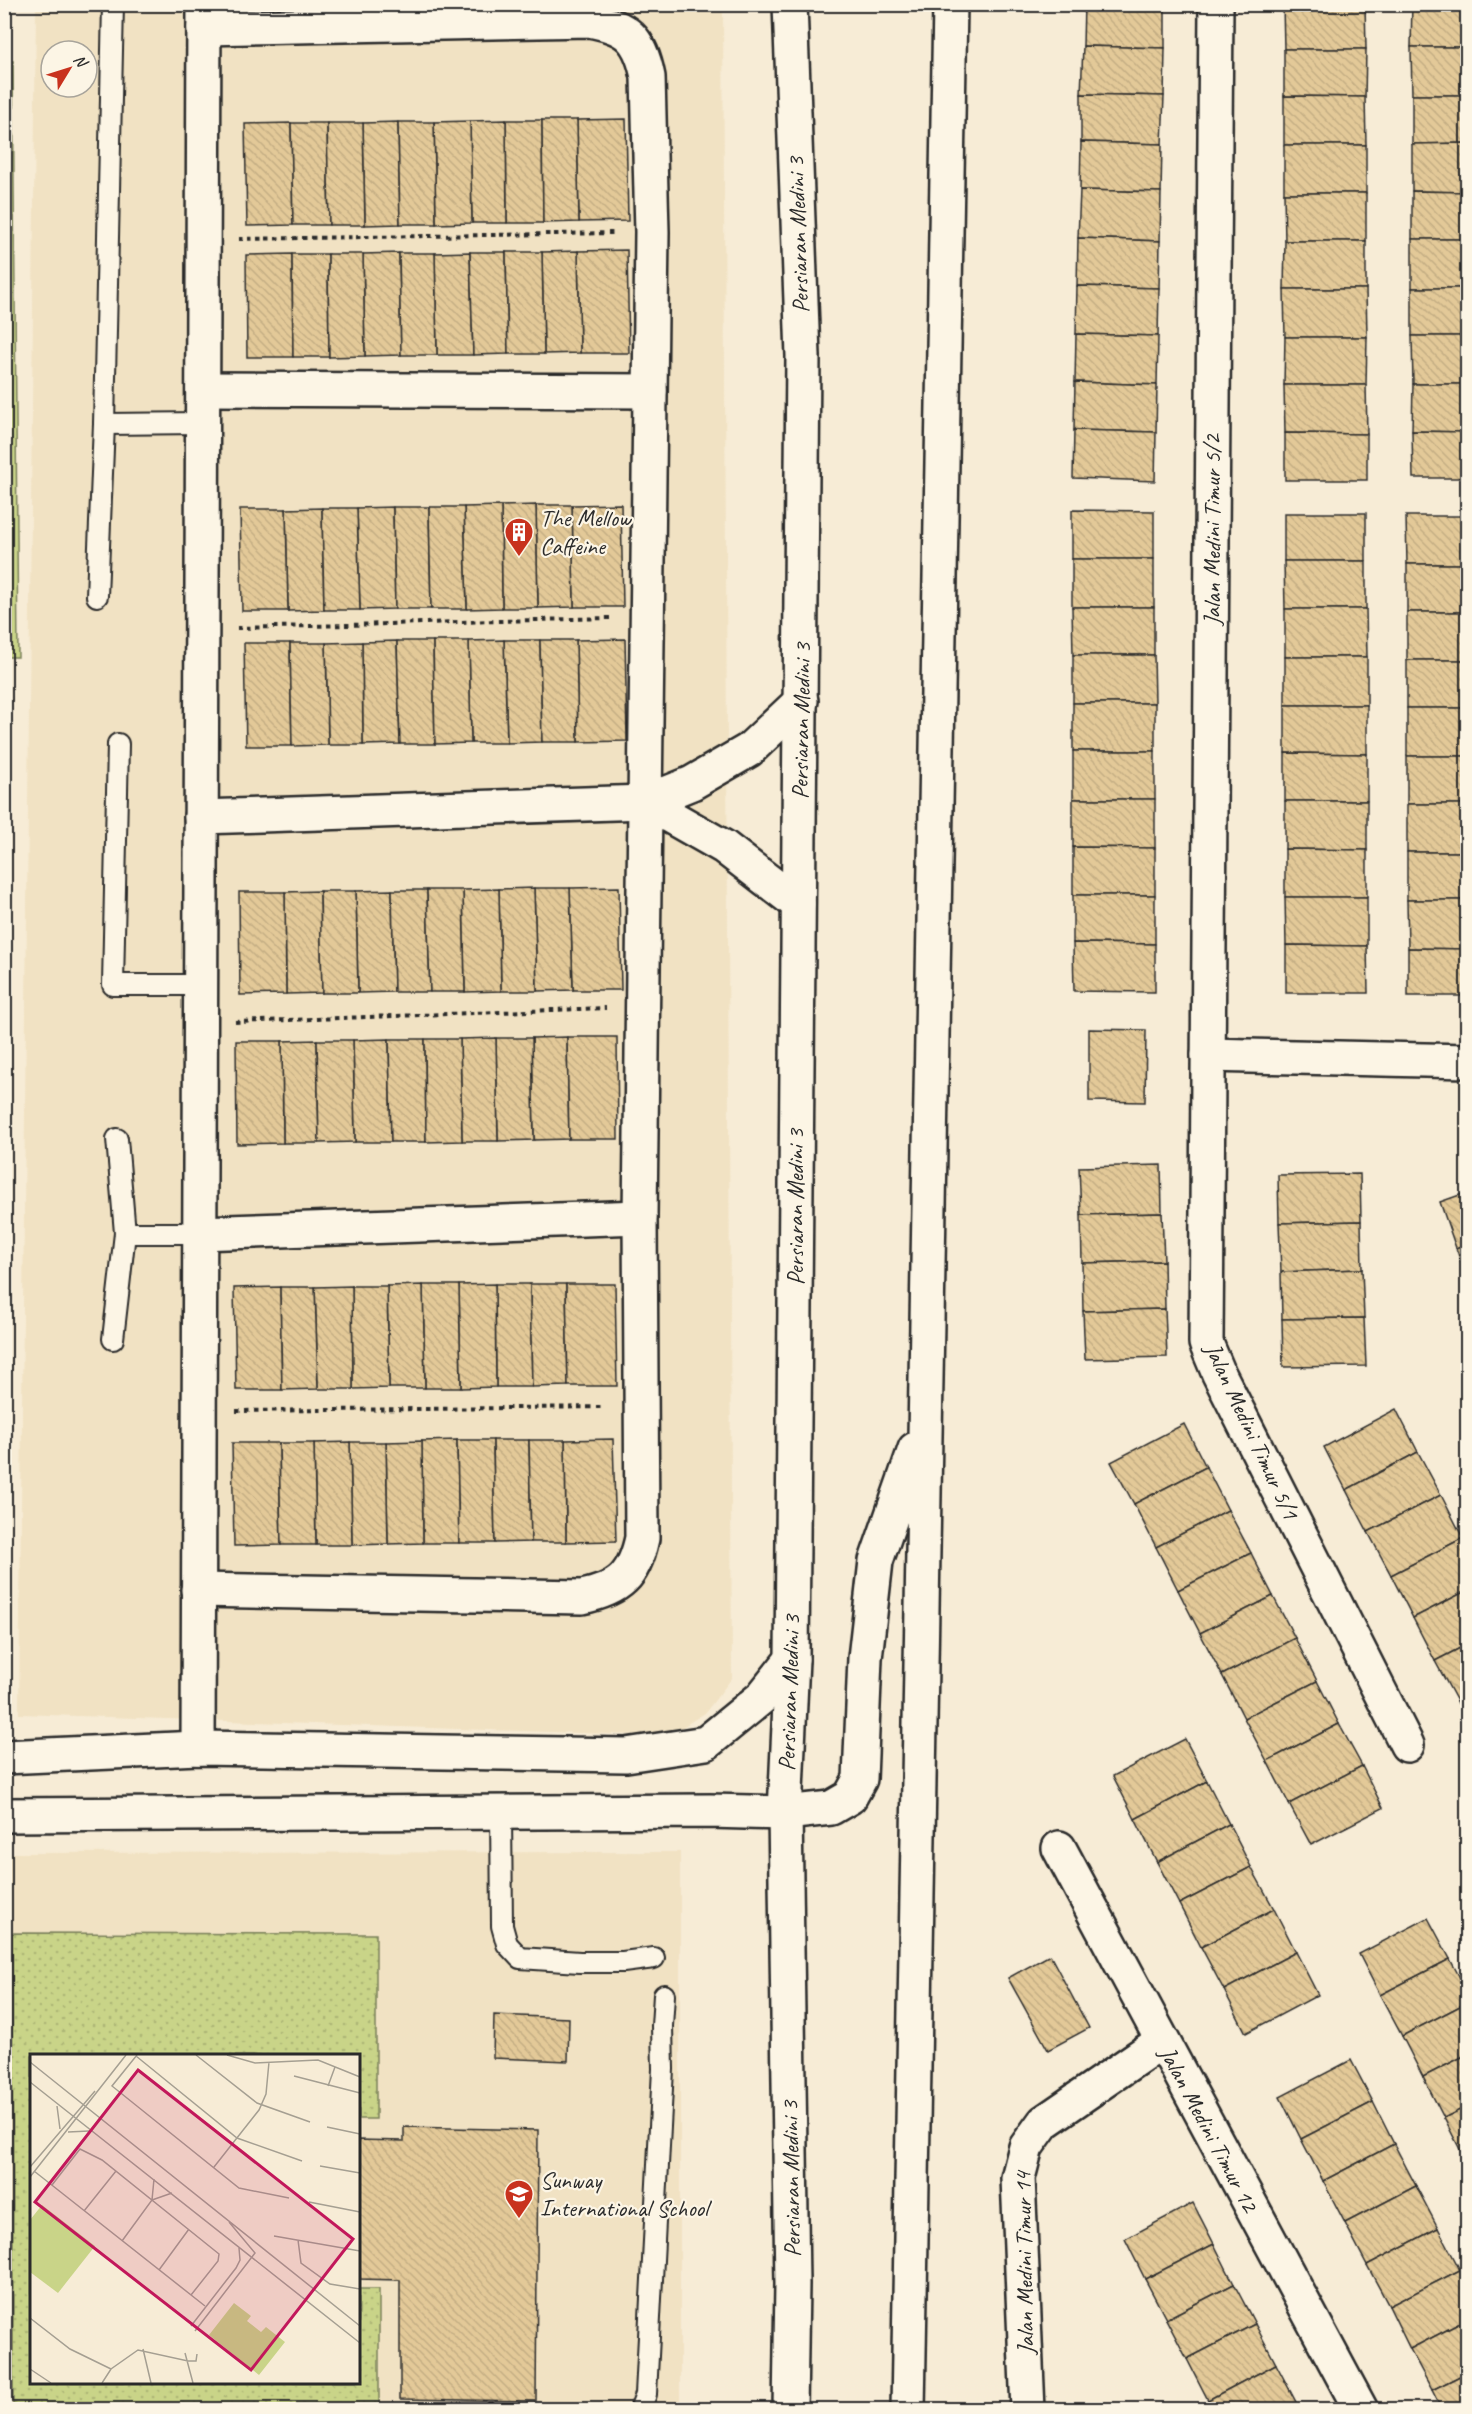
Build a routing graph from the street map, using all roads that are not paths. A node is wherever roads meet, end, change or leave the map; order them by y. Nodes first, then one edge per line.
1 (112, 4) edge
2 (790, 4) edge
3 (950, 4) edge
4 (1216, 4) edge
5 (204, 16) edge
6 (202, 389) junction
7 (650, 391) junction
8 (203, 423) junction
9 (104, 424) junction
10 (97, 596) dead end
11 (801, 701) junction
12 (118, 744) dead end
13 (645, 802) junction
14 (201, 817) junction
15 (798, 904) junction
16 (200, 985) junction
17 (1208, 1055) junction
18 (1467, 1060) edge
19 (117, 1139) dead end
20 (640, 1217) junction
21 (125, 1233) junction
22 (199, 1233) junction
23 (113, 1339) dead end
24 (925, 1421) junction
25 (198, 1590) junction
26 (792, 1659) junction
27 (1407, 1745) dead end
28 (198, 1748) junction
29 (4, 1757) edge
30 (501, 1812) junction
31 (785, 1813) junction
32 (4, 1815) edge
33 (1059, 1848) dead end
34 (654, 1958) dead end
35 (664, 1995) dead end
36 (1161, 2041) junction
37 (640, 2409) edge
38 (790, 2409) edge
39 (908, 2409) edge
40 (1028, 2409) edge
41 (1361, 2409) edge

1 - 9 lane
2 - 11 street, Persiaran Medini 3
3 - 24 street
4 - 17 street, Jalan Medini Timur 5/2
5 - 6 street
5 - 7 street
6 - 7 street
6 - 8 street
7 - 13 street
8 - 9 lane
8 - 14 street
9 - 10 lane
11 - 13 street
11 - 15 street, Persiaran Medini 3
12 - 16 lane
13 - 14 street
13 - 15 street
13 - 20 street
14 - 16 street
15 - 26 street, Persiaran Medini 3
16 - 22 street
17 - 18 street
17 - 27 street, Jalan Medini Timur 5/1
19 - 21 lane
20 - 22 street
20 - 25 street
21 - 22 lane
21 - 23 lane
22 - 25 street
24 - 31 street
24 - 39 street
25 - 28 street
26 - 28 street
26 - 31 street, Persiaran Medini 3
28 - 29 street
30 - 31 street
30 - 32 street
30 - 34 lane
31 - 38 street, Persiaran Medini 3
33 - 36 street, Jalan Medini Timur 12
35 - 37 lane
36 - 40 street, Jalan Medini Timur 14
36 - 41 street, Jalan Medini Timur 12

